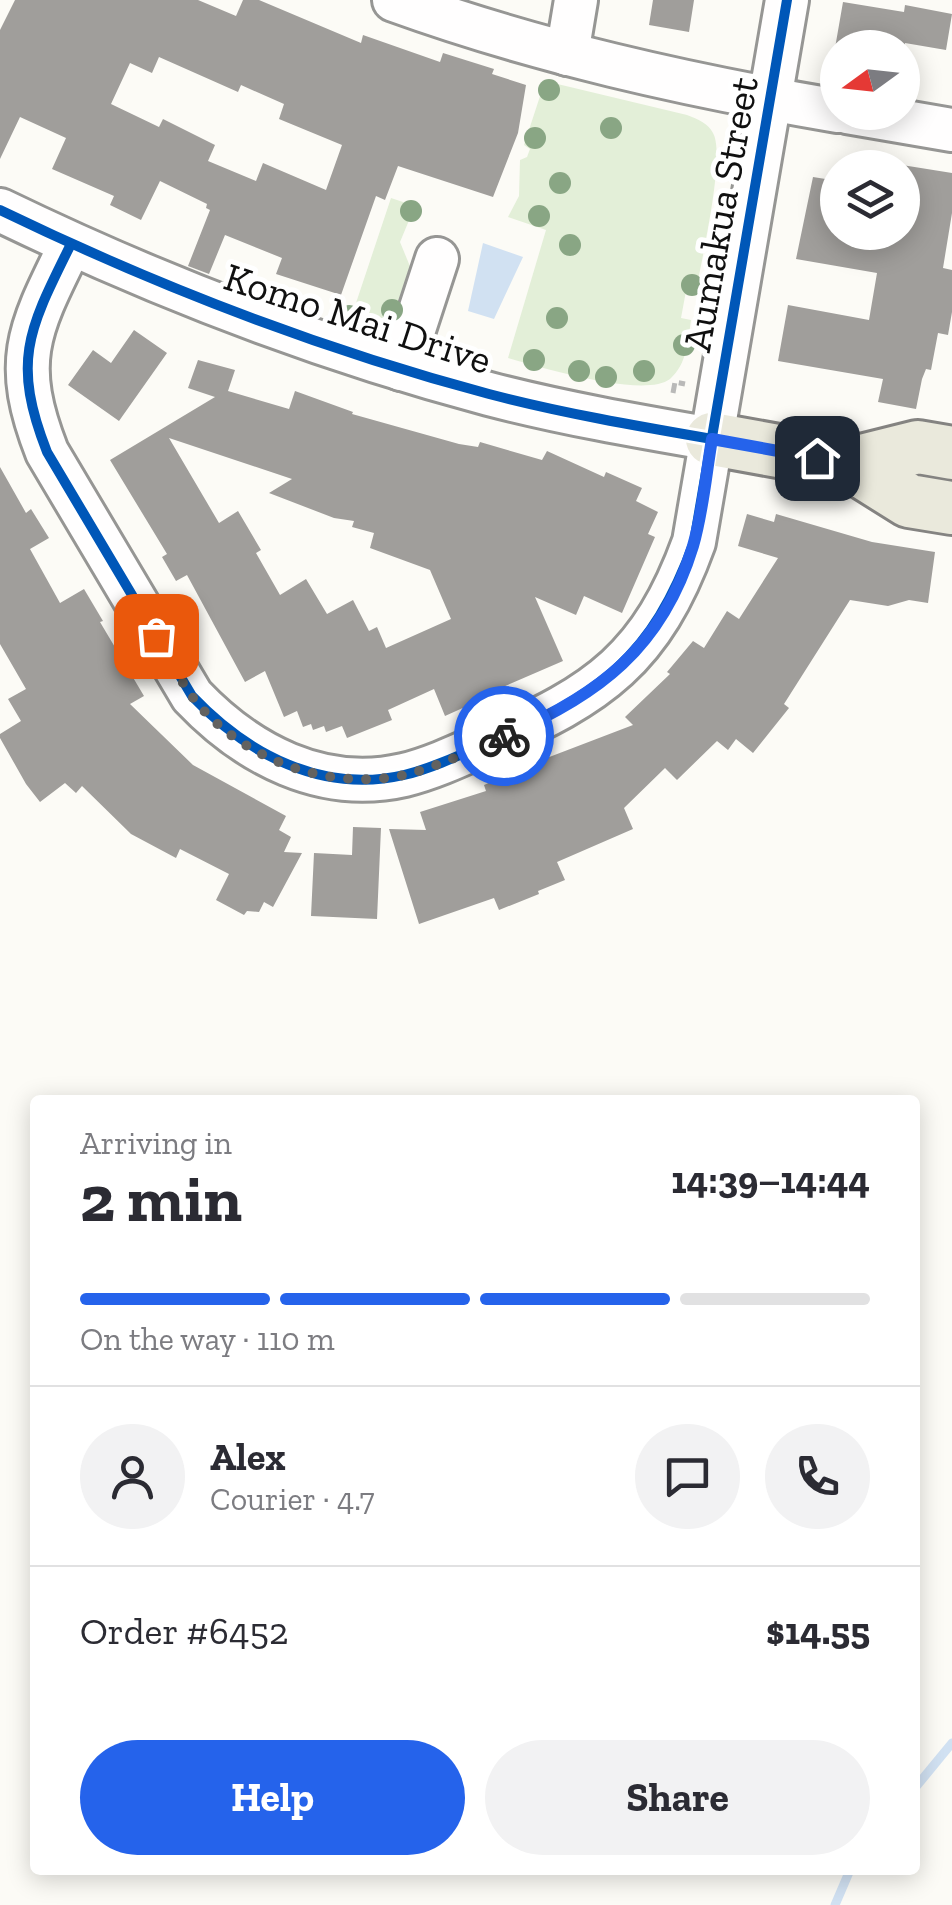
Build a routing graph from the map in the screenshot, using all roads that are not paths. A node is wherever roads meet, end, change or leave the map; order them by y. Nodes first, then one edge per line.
1 (394, 0) edge
2 (576, 0) edge
3 (787, 0) edge
4 (567, 54) junction
5 (770, 99) junction
6 (820, 108) edge
7 (920, 125) edge
8 (952, 130) edge
9 (0, 210) edge
10 (71, 244) junction
11 (437, 258) dead end
12 (402, 369) junction
13 (712, 439) junction
14 (952, 453) edge
15 (850, 464) junction
16 (952, 508) edge

1 - 4 street
2 - 4 street
3 - 5 street, Aumakua Street
4 - 5 street
5 - 6 street
5 - 13 street, Aumakua Street
7 - 8 street
9 - 10 street, Komo Mai Drive
10 - 12 street, Komo Mai Drive
10 - 13 street, Aumakua Street
11 - 12 street
12 - 13 street, Komo Mai Drive
13 - 15 main road, Komo Mai Drive
14 - 15 main road, Komo Mai Drive
15 - 16 main road, Komo Mai Drive

